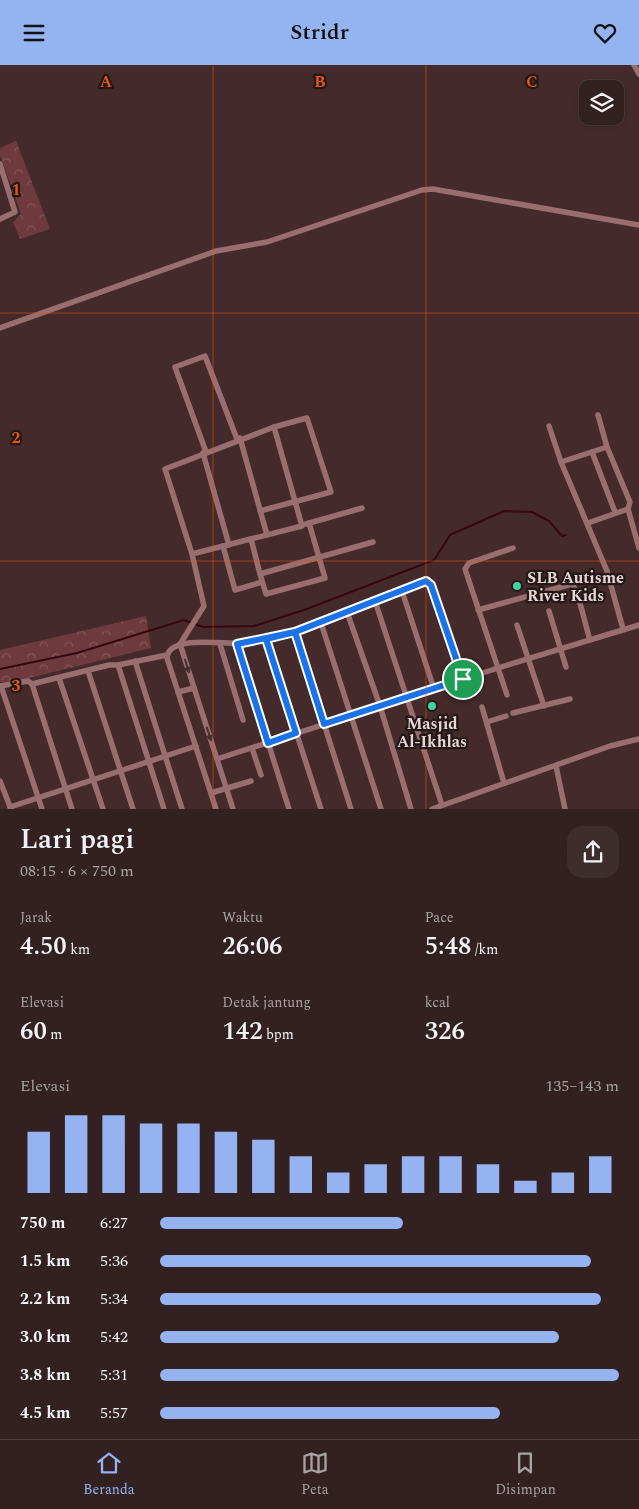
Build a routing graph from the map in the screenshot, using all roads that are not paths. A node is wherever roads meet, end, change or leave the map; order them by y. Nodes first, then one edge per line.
1 (634, 65) edge
2 (639, 74) edge
3 (0, 165) edge
4 (1, 173) edge
5 (0, 219) edge
6 (639, 225) edge
7 (0, 328) edge
8 (598, 415) dead end
9 (274, 427) junction
10 (550, 427) dead end
11 (238, 439) junction
12 (607, 447) junction
13 (592, 452) junction
14 (205, 453) junction
15 (561, 462) junction
16 (295, 503) junction
17 (362, 508) dead end
18 (628, 509) junction
19 (260, 511) junction
20 (615, 512) junction
21 (309, 523) junction
22 (588, 523) junction
23 (302, 526) junction
24 (266, 535) junction
25 (251, 539) junction
26 (373, 542) dead end
27 (230, 545) junction
28 (223, 546) junction
29 (513, 548) dead end
30 (639, 548) edge
31 (192, 554) junction
32 (319, 557) junction
33 (260, 574) junction
34 (262, 582) junction
35 (402, 591) junction
36 (376, 601) junction
37 (478, 610) junction
38 (549, 611) dead end
39 (347, 612) junction
40 (321, 623) junction
41 (517, 625) dead end
42 (639, 625) edge
43 (623, 629) junction
44 (295, 632) junction
45 (266, 639) junction
46 (590, 640) junction
47 (180, 644) junction
48 (220, 644) junction
49 (237, 644) junction
50 (560, 649) junction
51 (167, 655) junction
52 (528, 659) junction
53 (135, 661) junction
54 (118, 665) junction
55 (566, 667) dead end
56 (498, 668) junction
57 (88, 671) junction
58 (59, 678) junction
59 (463, 679) junction
60 (32, 684) junction
61 (0, 686) edge
62 (194, 688) junction
63 (434, 689) junction
64 (178, 692) junction
65 (507, 695) dead end
66 (407, 698) junction
67 (570, 699) dead end
68 (380, 706) junction
69 (544, 706) junction
70 (482, 707) dead end
71 (513, 713) dead end
72 (352, 716) junction
73 (506, 716) dead end
74 (243, 720) dead end
75 (487, 722) junction
76 (324, 724) junction
77 (296, 733) junction
78 (639, 739) edge
79 (268, 743) junction
80 (196, 746) junction
81 (252, 748) junction
82 (164, 757) junction
83 (217, 759) junction
84 (149, 761) junction
85 (556, 766) junction
86 (120, 770) junction
87 (261, 775) dead end
88 (94, 779) junction
89 (0, 781) edge
90 (251, 781) dead end
91 (504, 783) junction
92 (226, 788) junction
93 (65, 789) junction
94 (211, 793) junction
95 (38, 797) junction
96 (442, 805) junction
97 (10, 808) edge
98 (42, 809) edge
99 (72, 809) edge
100 (103, 809) edge
101 (133, 809) edge
102 (164, 809) edge
103 (182, 809) edge
104 (216, 809) edge
105 (233, 809) edge
106 (289, 809) edge
107 (321, 809) edge
108 (351, 809) edge
109 (381, 809) edge
110 (411, 809) edge
111 (432, 809) edge
112 (565, 809) edge

1 - 2 street
3 - 4 street
4 - 5 street
6 - 7 street
8 - 12 street
9 - 11 street
9 - 16 street
9 - 16 street
10 - 15 street
11 - 14 street
11 - 14 street
11 - 19 street
12 - 13 street
12 - 18 street
13 - 15 street
13 - 20 street
14 - 27 street
14 - 31 street
15 - 22 street
16 - 19 street
16 - 23 street
17 - 21 street
18 - 20 street
18 - 30 street
19 - 24 street
20 - 22 street
21 - 23 street
21 - 32 street
22 - 43 street
23 - 24 street
24 - 25 street
25 - 27 street
25 - 33 street
26 - 32 street
27 - 28 street
28 - 31 street
28 - 34 street
29 - 37 street
31 - 47 street
32 - 33 street
32 - 34 street
33 - 34 street
35 - 36 street
35 - 59 street
35 - 63 street
36 - 39 street
36 - 66 street
37 - 46 street
37 - 56 street
38 - 50 street
39 - 40 street
39 - 68 street
40 - 44 street
40 - 72 street
41 - 52 street
42 - 43 street
43 - 46 street
44 - 45 street
44 - 76 street
45 - 49 street
45 - 77 street
46 - 50 street
47 - 48 street
47 - 51 street
47 -> 62 street
48 - 49 street
48 - 74 street
49 - 79 street
50 - 52 street
50 - 55 street
51 - 53 street
51 - 64 street
52 - 56 street
52 - 69 street
53 - 54 street
53 - 82 street
54 - 57 street
54 - 84 street
56 - 59 street
56 - 65 street
57 - 58 street
57 - 86 street
58 - 60 street
58 - 88 street
59 - 63 street
60 - 61 street
60 - 93 street
61 - 95 street
62 - 64 street
62 -> 83 street
63 - 66 street
64 - 80 street
66 - 68 street
66 - 96 street
67 - 69 street
68 - 72 street
68 - 110 street
69 - 71 street
70 - 75 street
72 - 76 street
72 - 109 street
73 - 75 street
75 - 91 street
76 - 77 street
76 - 108 street
77 - 79 street
77 - 107 street
78 - 85 street
79 - 81 street
79 - 106 street
80 - 82 street
80 - 94 street
81 - 83 street
81 - 87 street
82 - 84 street
82 - 103 street
83 - 92 street
84 - 86 street
84 - 102 street
85 - 91 street
85 - 112 street
86 - 88 street
86 - 101 street
88 - 93 street
88 - 100 street
89 - 97 street
90 - 92 street
91 - 96 street
92 - 94 street
92 - 105 street
93 - 95 street
93 - 99 street
94 - 104 street
95 - 97 street
95 - 98 street
96 - 111 street

